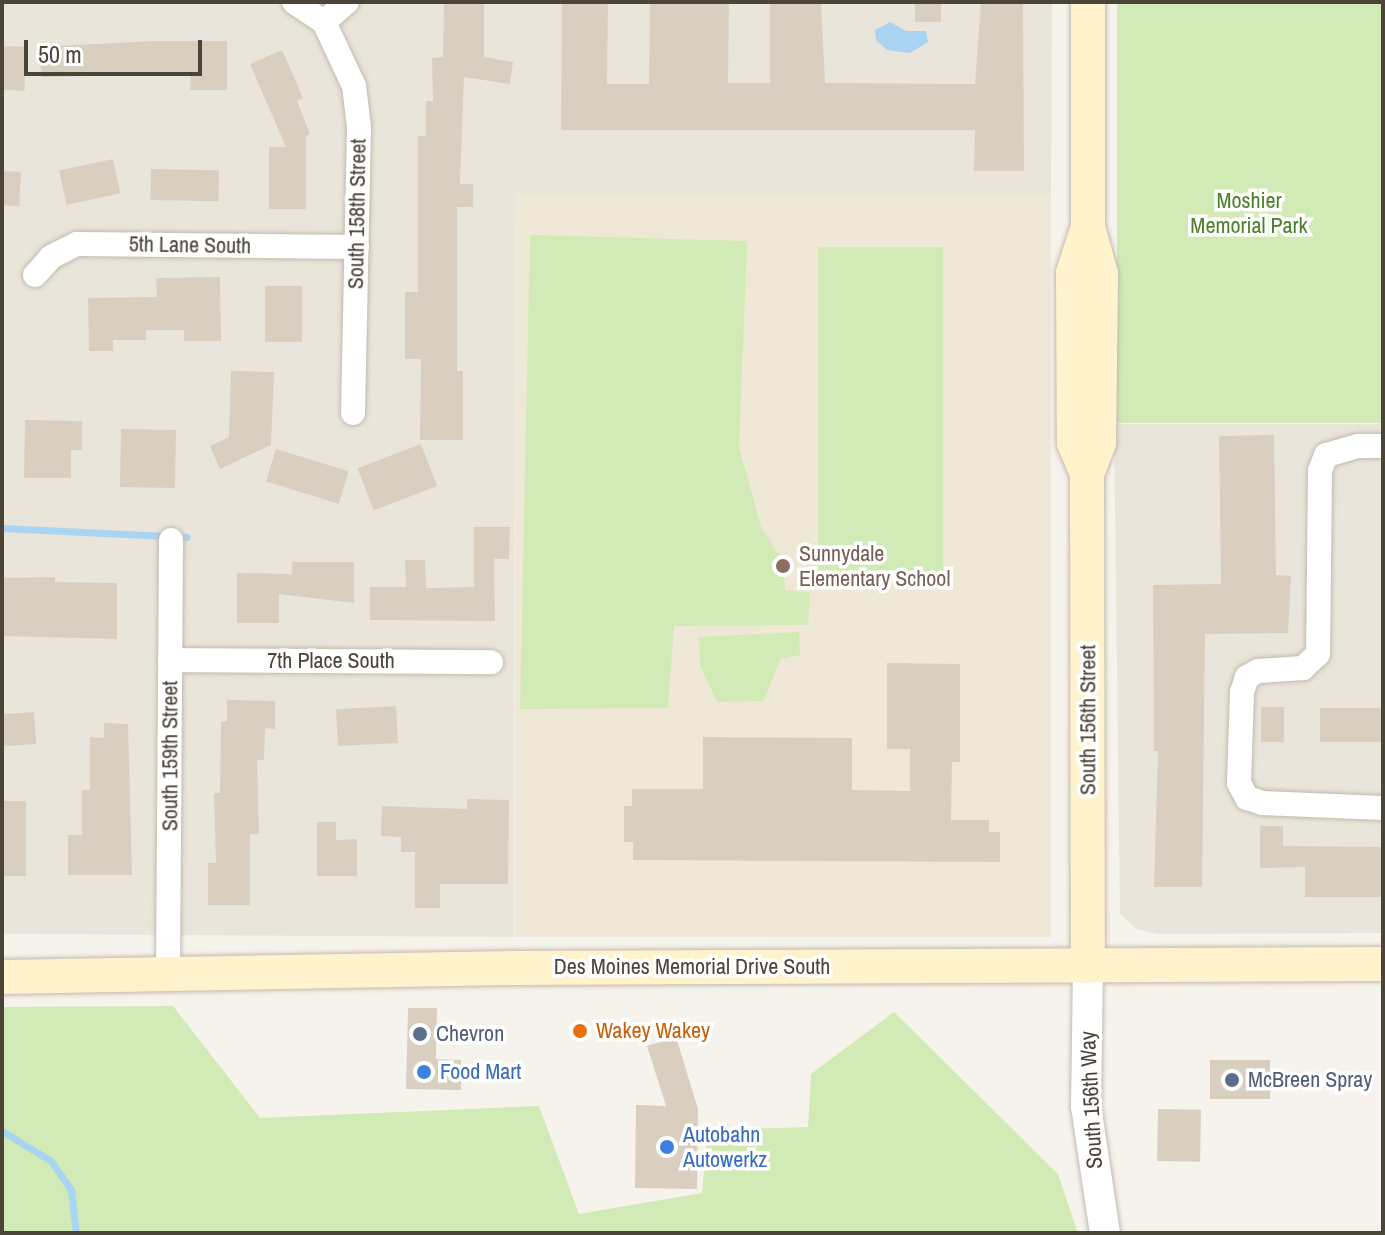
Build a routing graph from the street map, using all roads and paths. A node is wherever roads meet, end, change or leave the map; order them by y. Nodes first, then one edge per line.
1 (294, 2) edge
2 (347, 2) edge
3 (1088, 2) edge
4 (324, 22) junction
5 (357, 247) junction
6 (35, 275) dead end
7 (353, 413) dead end
8 (1383, 446) edge
9 (171, 540) dead end
10 (170, 660) junction
11 (491, 662) dead end
12 (1383, 808) edge
13 (1383, 964) edge
14 (1088, 966) junction
15 (168, 973) junction
16 (2, 977) edge
17 (1105, 1233) edge

1 - 4 street
2 - 4 street
3 - 14 main road, South 156th Street
4 - 5 street, South 158th Street
5 - 6 street, 5th Lane South
5 - 7 street, South 158th Street
8 - 12 street
9 - 10 street, South 159th Street
10 - 11 street, 7th Place South
10 - 15 street, South 159th Street
13 - 14 main road, Des Moines Memorial Drive South
14 - 15 main road, Des Moines Memorial Drive South
14 - 17 street, South 156th Way
15 - 16 main road, Des Moines Memorial Drive South

